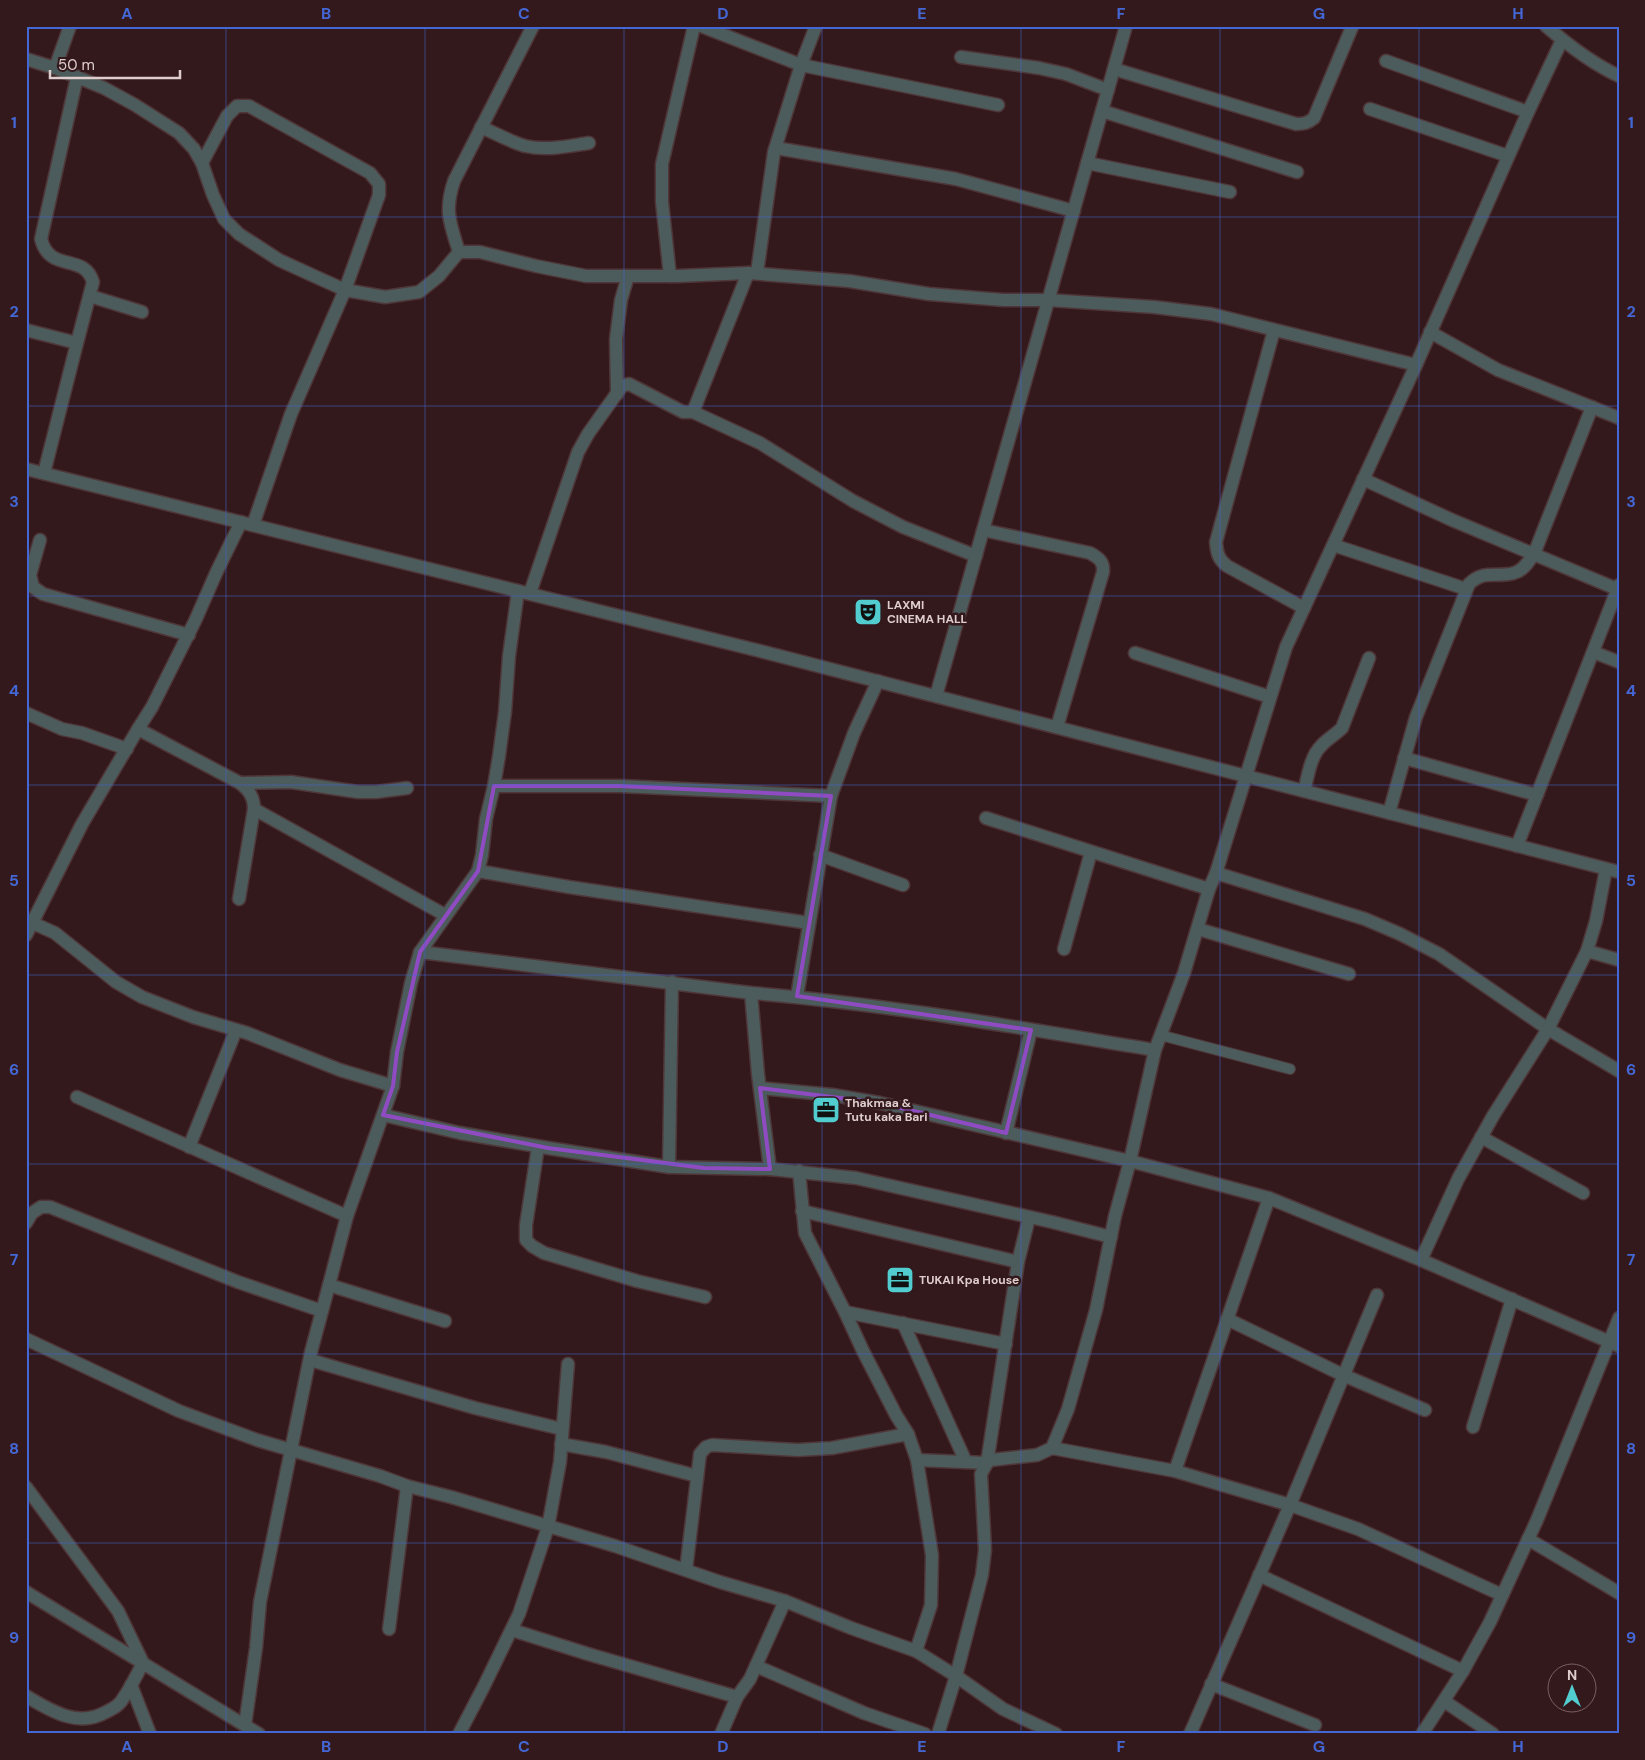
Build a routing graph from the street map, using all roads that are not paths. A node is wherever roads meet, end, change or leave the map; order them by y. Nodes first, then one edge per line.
1 (70, 26) edge
2 (532, 26) edge
3 (694, 26) edge
4 (701, 26) edge
5 (816, 26) edge
6 (1126, 26) edge
7 (1546, 26) edge
8 (1352, 27) edge
9 (1562, 40) junction
10 (961, 57) dead end
11 (26, 59) edge
12 (1386, 61) dead end
13 (801, 65) junction
14 (55, 68) junction
15 (1114, 69) junction
16 (1619, 76) edge
17 (77, 77) junction
18 (1108, 90) junction
19 (998, 105) dead end
20 (1370, 109) dead end
21 (1102, 111) junction
22 (1528, 112) junction
23 (481, 126) junction
24 (589, 143) dead end
25 (776, 148) junction
26 (1508, 156) junction
27 (202, 163) junction
28 (1087, 163) junction
29 (1297, 172) dead end
30 (1230, 192) dead end
31 (1074, 211) junction
32 (459, 252) junction
33 (752, 273) junction
34 (628, 276) junction
35 (670, 276) junction
36 (345, 290) junction
37 (90, 296) junction
38 (1048, 300) junction
39 (142, 312) dead end
40 (26, 330) edge
41 (1274, 330) junction
42 (1430, 332) junction
43 (77, 343) junction
44 (1416, 365) junction
45 (617, 394) junction
46 (1592, 407) junction
47 (693, 412) junction
48 (1619, 418) edge
49 (26, 469) edge
50 (44, 473) junction
51 (1363, 479) junction
52 (247, 523) junction
53 (983, 530) junction
54 (40, 540) dead end
55 (1333, 545) junction
56 (1534, 554) junction
57 (976, 556) junction
58 (1618, 587) edge
59 (1466, 589) junction
60 (524, 592) junction
61 (1304, 608) junction
62 (188, 635) junction
63 (1592, 652) junction
64 (1135, 653) dead end
65 (1369, 658) dead end
66 (1619, 662) edge
67 (878, 681) junction
68 (936, 696) junction
69 (1270, 697) junction
70 (26, 713) edge
71 (1057, 727) junction
72 (138, 729) junction
73 (127, 749) junction
74 (1404, 758) junction
75 (1246, 776) junction
76 (240, 783) junction
77 (494, 786) junction
78 (407, 788) dead end
79 (1304, 791) junction
80 (1537, 795) junction
81 (830, 796) junction
82 (254, 809) junction
83 (1389, 813) junction
84 (986, 818) dead end
85 (1517, 846) junction
86 (1091, 852) junction
87 (820, 855) junction
88 (1606, 869) junction
89 (478, 871) junction
90 (1619, 872) edge
91 (1216, 873) junction
92 (903, 885) dead end
93 (1209, 890) junction
94 (239, 899) dead end
95 (445, 915) junction
96 (30, 922) edge
97 (809, 924) junction
98 (1198, 930) junction
99 (26, 935) edge
100 (1064, 948) dead end
101 (1588, 951) junction
102 (420, 952) junction
103 (1619, 960) edge
104 (1349, 974) dead end
105 (672, 982) junction
106 (751, 993) junction
107 (797, 996) junction
108 (1548, 1029) junction
109 (236, 1030) junction
110 (1031, 1030) junction
111 (1160, 1035) junction
112 (1155, 1050) junction
113 (1290, 1069) dead end
114 (1619, 1071) edge
115 (393, 1086) junction
116 (760, 1088) junction
117 (77, 1096) dead end
118 (384, 1115) junction
119 (1006, 1132) junction
120 (1481, 1137) junction
121 (189, 1147) junction
122 (538, 1147) junction
123 (1130, 1161) junction
124 (669, 1166) junction
125 (770, 1169) junction
126 (799, 1171) junction
127 (1583, 1193) dead end
128 (1269, 1198) junction
129 (802, 1212) junction
130 (348, 1216) junction
131 (1029, 1218) junction
132 (26, 1223) edge
133 (1111, 1237) junction
134 (1421, 1260) junction
135 (1018, 1262) junction
136 (328, 1285) junction
137 (1377, 1295) dead end
138 (705, 1297) dead end
139 (1512, 1299) junction
140 (322, 1310) junction
141 (846, 1312) junction
142 (1619, 1318) edge
143 (1227, 1320) junction
144 (445, 1321) dead end
145 (903, 1323) junction
146 (26, 1339) edge
147 (1006, 1344) junction
148 (1614, 1344) edge
149 (310, 1360) junction
150 (568, 1364) dead end
151 (1343, 1375) junction
152 (1425, 1410) dead end
153 (1472, 1427) dead end
154 (562, 1430) junction
155 (908, 1434) junction
156 (561, 1444) junction
157 (1052, 1448) junction
158 (291, 1449) junction
159 (918, 1460) junction
160 (966, 1462) junction
161 (986, 1463) junction
162 (1175, 1471) junction
163 (697, 1476) junction
164 (407, 1486) junction
165 (26, 1487) edge
166 (1290, 1505) junction
167 (548, 1526) junction
168 (1528, 1539) junction
169 (686, 1570) junction
170 (1259, 1575) junction
171 (26, 1592) edge
172 (1619, 1593) edge
173 (1502, 1595) junction
174 (785, 1601) junction
175 (389, 1629) dead end
176 (512, 1630) junction
177 (916, 1651) junction
178 (143, 1663) junction
179 (756, 1666) junction
180 (1463, 1670) junction
181 (956, 1676) junction
182 (1211, 1684) junction
183 (131, 1685) junction
184 (26, 1696) edge
185 (737, 1697) junction
186 (1444, 1701) junction
187 (245, 1725) junction
188 (1315, 1725) dead end
189 (723, 1733) edge
190 (1054, 1733) edge
191 (150, 1734) edge
192 (259, 1734) edge
193 (459, 1734) edge
194 (925, 1734) edge
195 (938, 1734) edge
196 (1190, 1734) edge
197 (1422, 1734) edge
198 (1494, 1734) edge

1 - 14 street
2 - 23 street
3 - 35 street
4 - 13 street
5 - 13 street
6 - 15 street
7 - 9 street
8 - 15 street
9 - 16 street
9 - 22 street
10 - 18 street
11 - 14 street
12 - 22 street
13 - 19 street
13 - 25 street
14 - 17 street
15 - 18 street
17 - 27 street
17 - 37 street
18 - 21 street
20 - 26 street
21 - 28 street
21 - 29 street
22 - 26 street
23 - 24 street
23 - 32 street
25 - 31 street
25 - 33 street
26 - 42 street
27 - 36 street
27 - 36 street
28 - 30 street
28 - 31 street
31 - 38 street
32 - 34 street
32 - 36 street
33 - 35 street
33 - 38 street
33 - 47 street
34 - 35 street
34 - 45 street
36 - 52 street
37 - 39 street
37 - 43 street
38 - 41 street
38 - 53 street
40 - 43 street
41 - 44 street
41 - 61 street
42 - 44 street
42 - 46 street
43 - 50 street
44 - 51 street
45 - 47 street
45 - 60 street
46 - 48 street
46 - 56 street
47 - 57 street
49 - 50 street
50 - 52 street
51 - 55 street
51 - 56 street
52 - 60 street
52 - 62 street
53 - 57 street
53 - 71 street
54 - 62 street
55 - 59 street
55 - 61 street
56 - 58 street
56 - 59 street
57 - 68 street
58 - 63 street
59 - 74 street
60 - 67 street
60 - 77 street
61 - 69 street
62 - 72 street
63 - 66 street
63 - 80 street
64 - 69 street
65 - 79 street
67 - 68 street
67 - 81 street
68 - 71 street
69 - 75 street
70 - 73 street
71 - 75 street
72 - 73 street
72 - 76 street
73 - 96 street
74 - 80 street
74 - 83 street
75 - 79 street
75 - 91 street
76 - 78 street
76 - 82 street
77 - 81 street
77 - 89 street
79 - 83 street
80 - 85 street
81 - 87 street
82 - 94 street
82 - 95 street
83 - 85 street
84 - 86 street
85 - 88 street
86 - 93 street
86 - 100 street
87 - 92 street
87 - 97 street
88 - 90 street
88 - 101 street
89 - 95 street
89 - 97 street
91 - 93 street
91 - 108 street
93 - 98 street
95 - 102 street
96 - 99 street
96 - 109 street
97 - 107 street
98 - 104 street
98 - 111 street
101 - 103 street
101 - 108 street
102 - 105 street
102 - 115 street
105 - 106 street
105 - 124 street
106 - 107 street
106 - 116 street
107 - 110 street
108 - 114 street
108 - 120 street
109 - 115 street
109 - 121 street
110 - 112 street
110 - 119 street
111 - 112 street
111 - 113 lane
112 - 123 street
115 - 118 street
116 - 119 street
116 - 125 street
117 - 121 street
118 - 122 street
118 - 130 street
119 - 123 street
120 - 127 street
120 - 134 street
121 - 130 street
122 - 124 street
122 - 138 street
123 - 128 street
123 - 133 street
124 - 125 street
125 - 126 street
126 - 129 street
126 - 131 street
128 - 134 street
128 - 143 street
129 - 135 street
129 - 141 street
130 - 136 street
131 - 133 street
131 - 135 street
132 - 140 street
133 - 157 street
134 - 139 street
135 - 147 street
136 - 140 street
136 - 144 street
137 - 151 street
139 - 148 street
139 - 153 street
140 - 149 street
141 - 145 street
141 - 155 street
142 - 148 street
143 - 151 street
143 - 162 street
145 - 147 street
145 - 160 street
146 - 158 street
147 - 161 street
148 - 168 street
149 - 154 street
149 - 158 street
150 - 154 street
151 - 152 street
151 - 166 street
154 - 156 street
155 - 159 street
155 - 163 street
156 - 163 street
156 - 167 street
157 - 161 street
157 - 162 street
158 - 164 street
158 - 187 street
159 - 160 street
159 - 177 street
160 - 161 street
161 - 181 street
162 - 166 street
163 - 169 street
164 - 167 street
164 - 175 street
165 - 178 street
166 - 170 street
166 - 173 street
167 - 169 street
167 - 176 street
168 - 172 street
168 - 173 street
169 - 174 street
170 - 180 street
170 - 182 street
171 - 178 street
173 - 180 street
174 - 177 street
174 - 179 street
176 - 185 street
176 - 193 street
177 - 181 street
178 - 183 street
178 - 187 street
179 - 185 street
179 - 194 street
180 - 186 street
181 - 190 street
181 - 195 street
182 - 188 street
182 - 196 street
183 - 184 street
183 - 191 street
185 - 189 street
186 - 197 street
186 - 198 street
187 - 192 street

